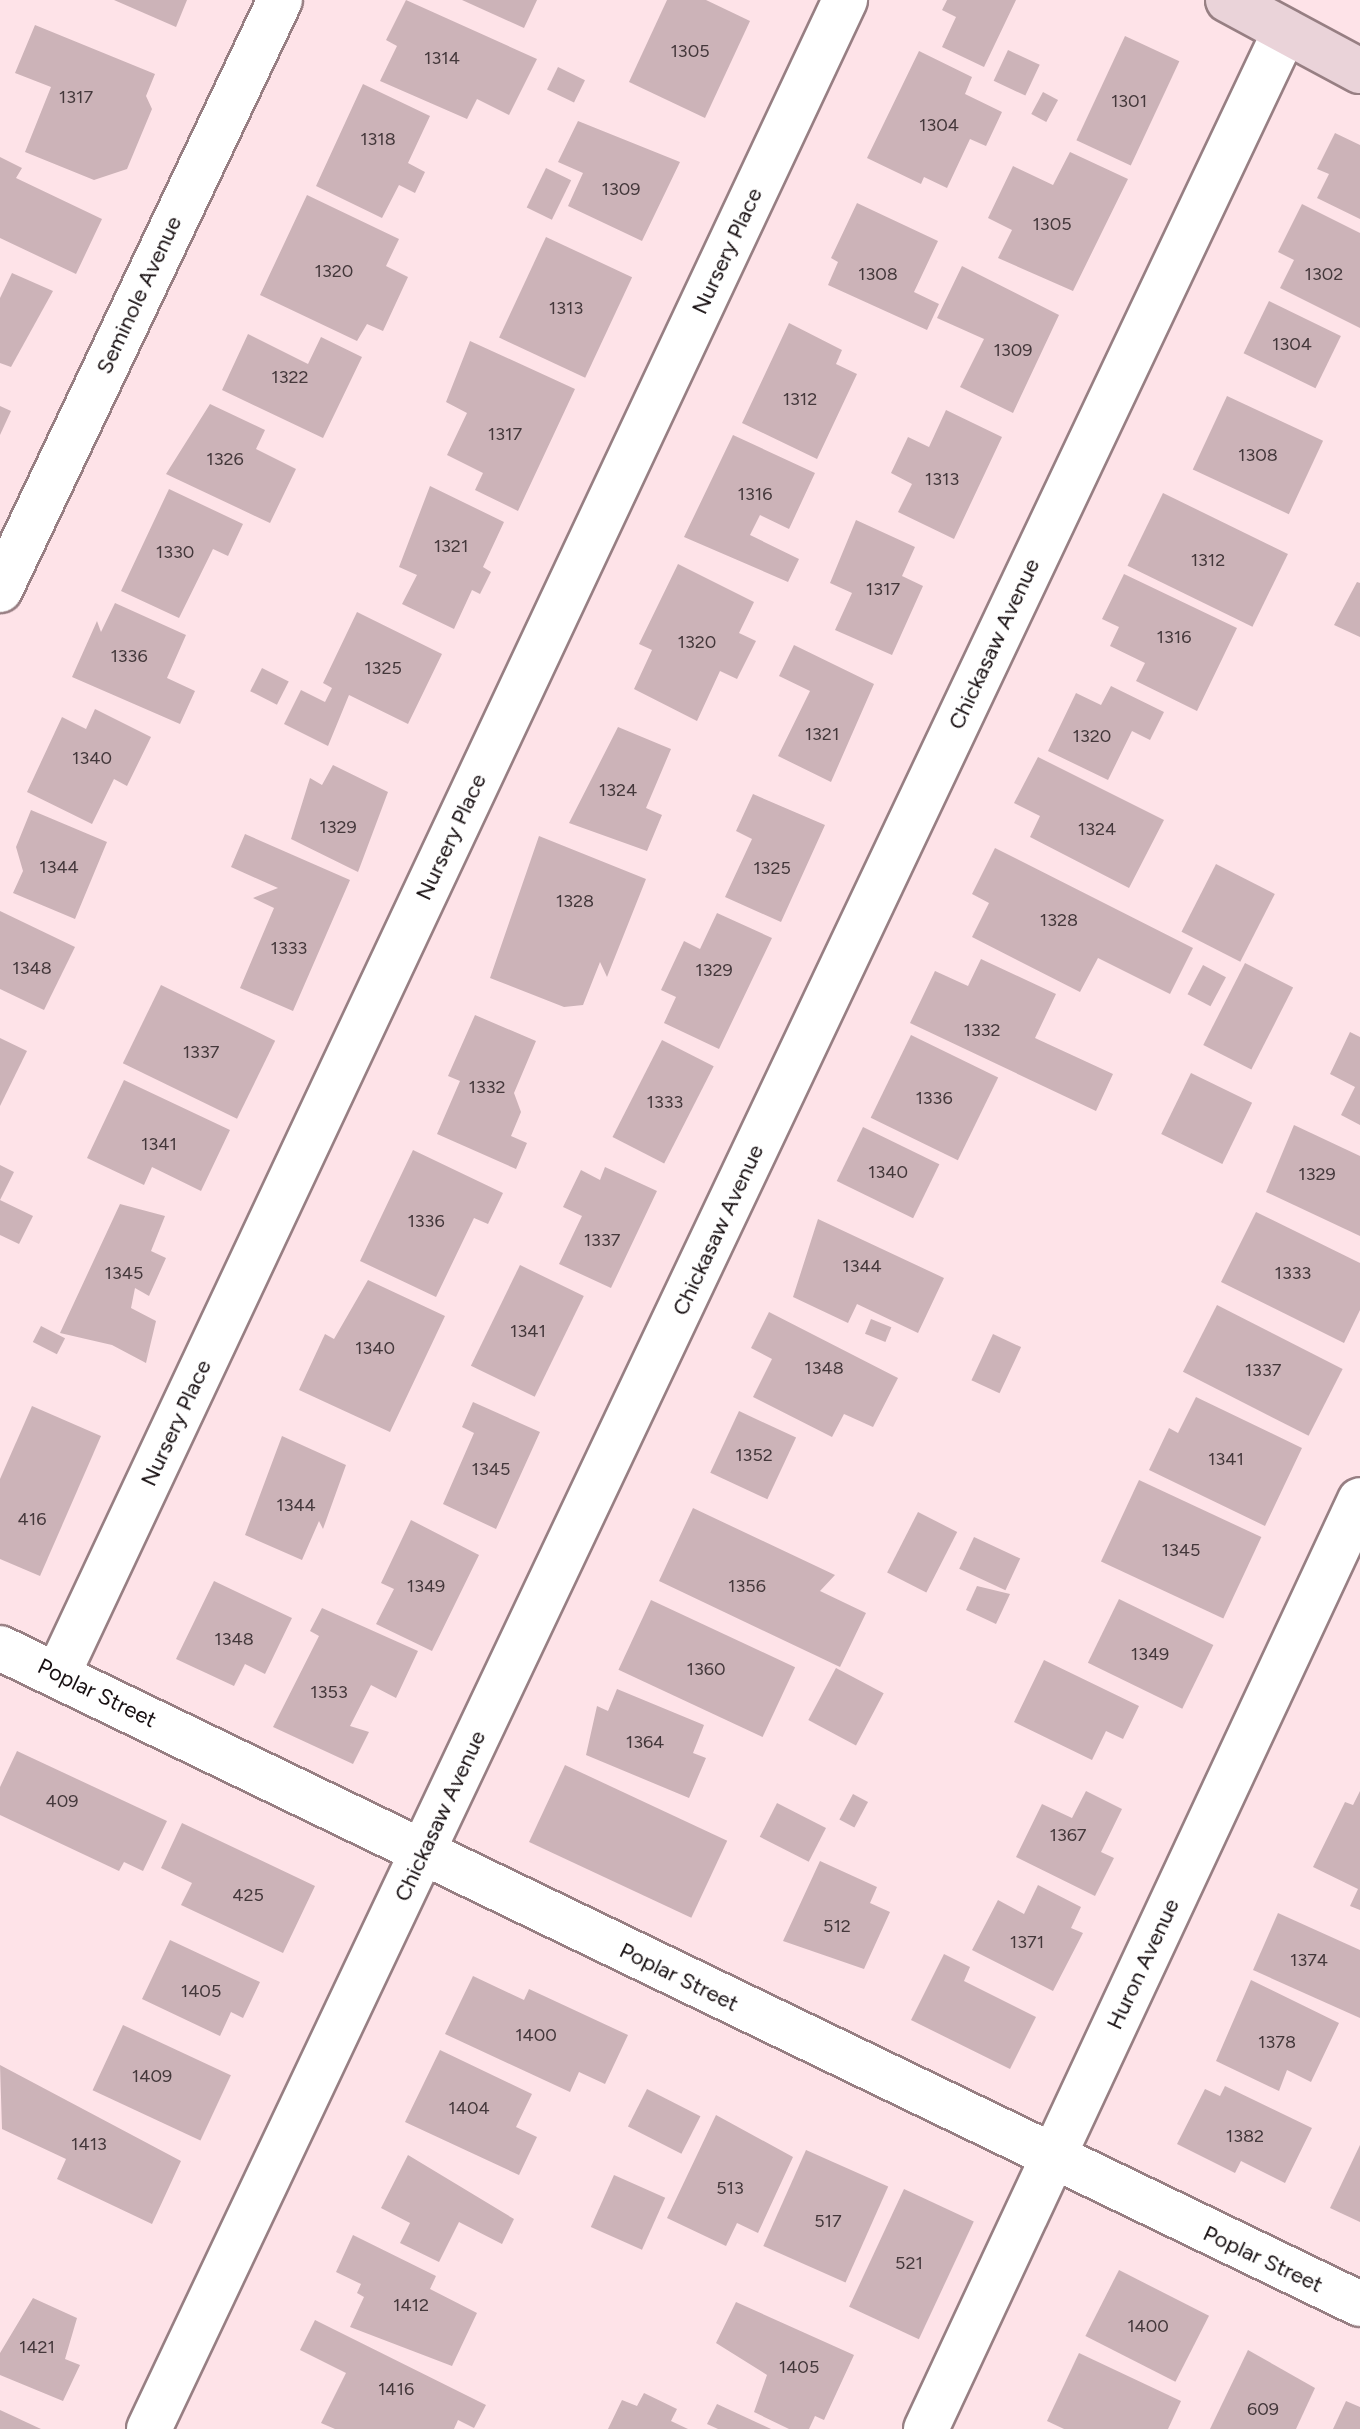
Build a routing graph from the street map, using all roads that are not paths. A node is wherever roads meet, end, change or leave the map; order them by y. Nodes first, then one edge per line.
1 (280, 0) edge
2 (845, 0) edge
3 (1228, 0) edge
4 (1285, 31) junction
5 (1360, 71) edge
6 (0, 590) edge
7 (1360, 1500) edge
8 (0, 1648) edge
9 (58, 1674) junction
10 (423, 1852) junction
11 (1052, 2159) junction
12 (1360, 2304) edge
13 (149, 2429) edge
14 (926, 2429) edge

1 - 6 street, Seminole Avenue
2 - 9 street, Nursery Place
3 - 4 main road
4 - 5 main road
4 - 10 street, Chickasaw Avenue
7 - 11 street, Huron Avenue
8 - 9 street, Poplar Street
9 - 10 street, Poplar Street
10 - 11 street, Poplar Street
10 - 13 street, Chickasaw Avenue
11 - 12 street, Poplar Street
11 - 14 street, Huron Avenue

